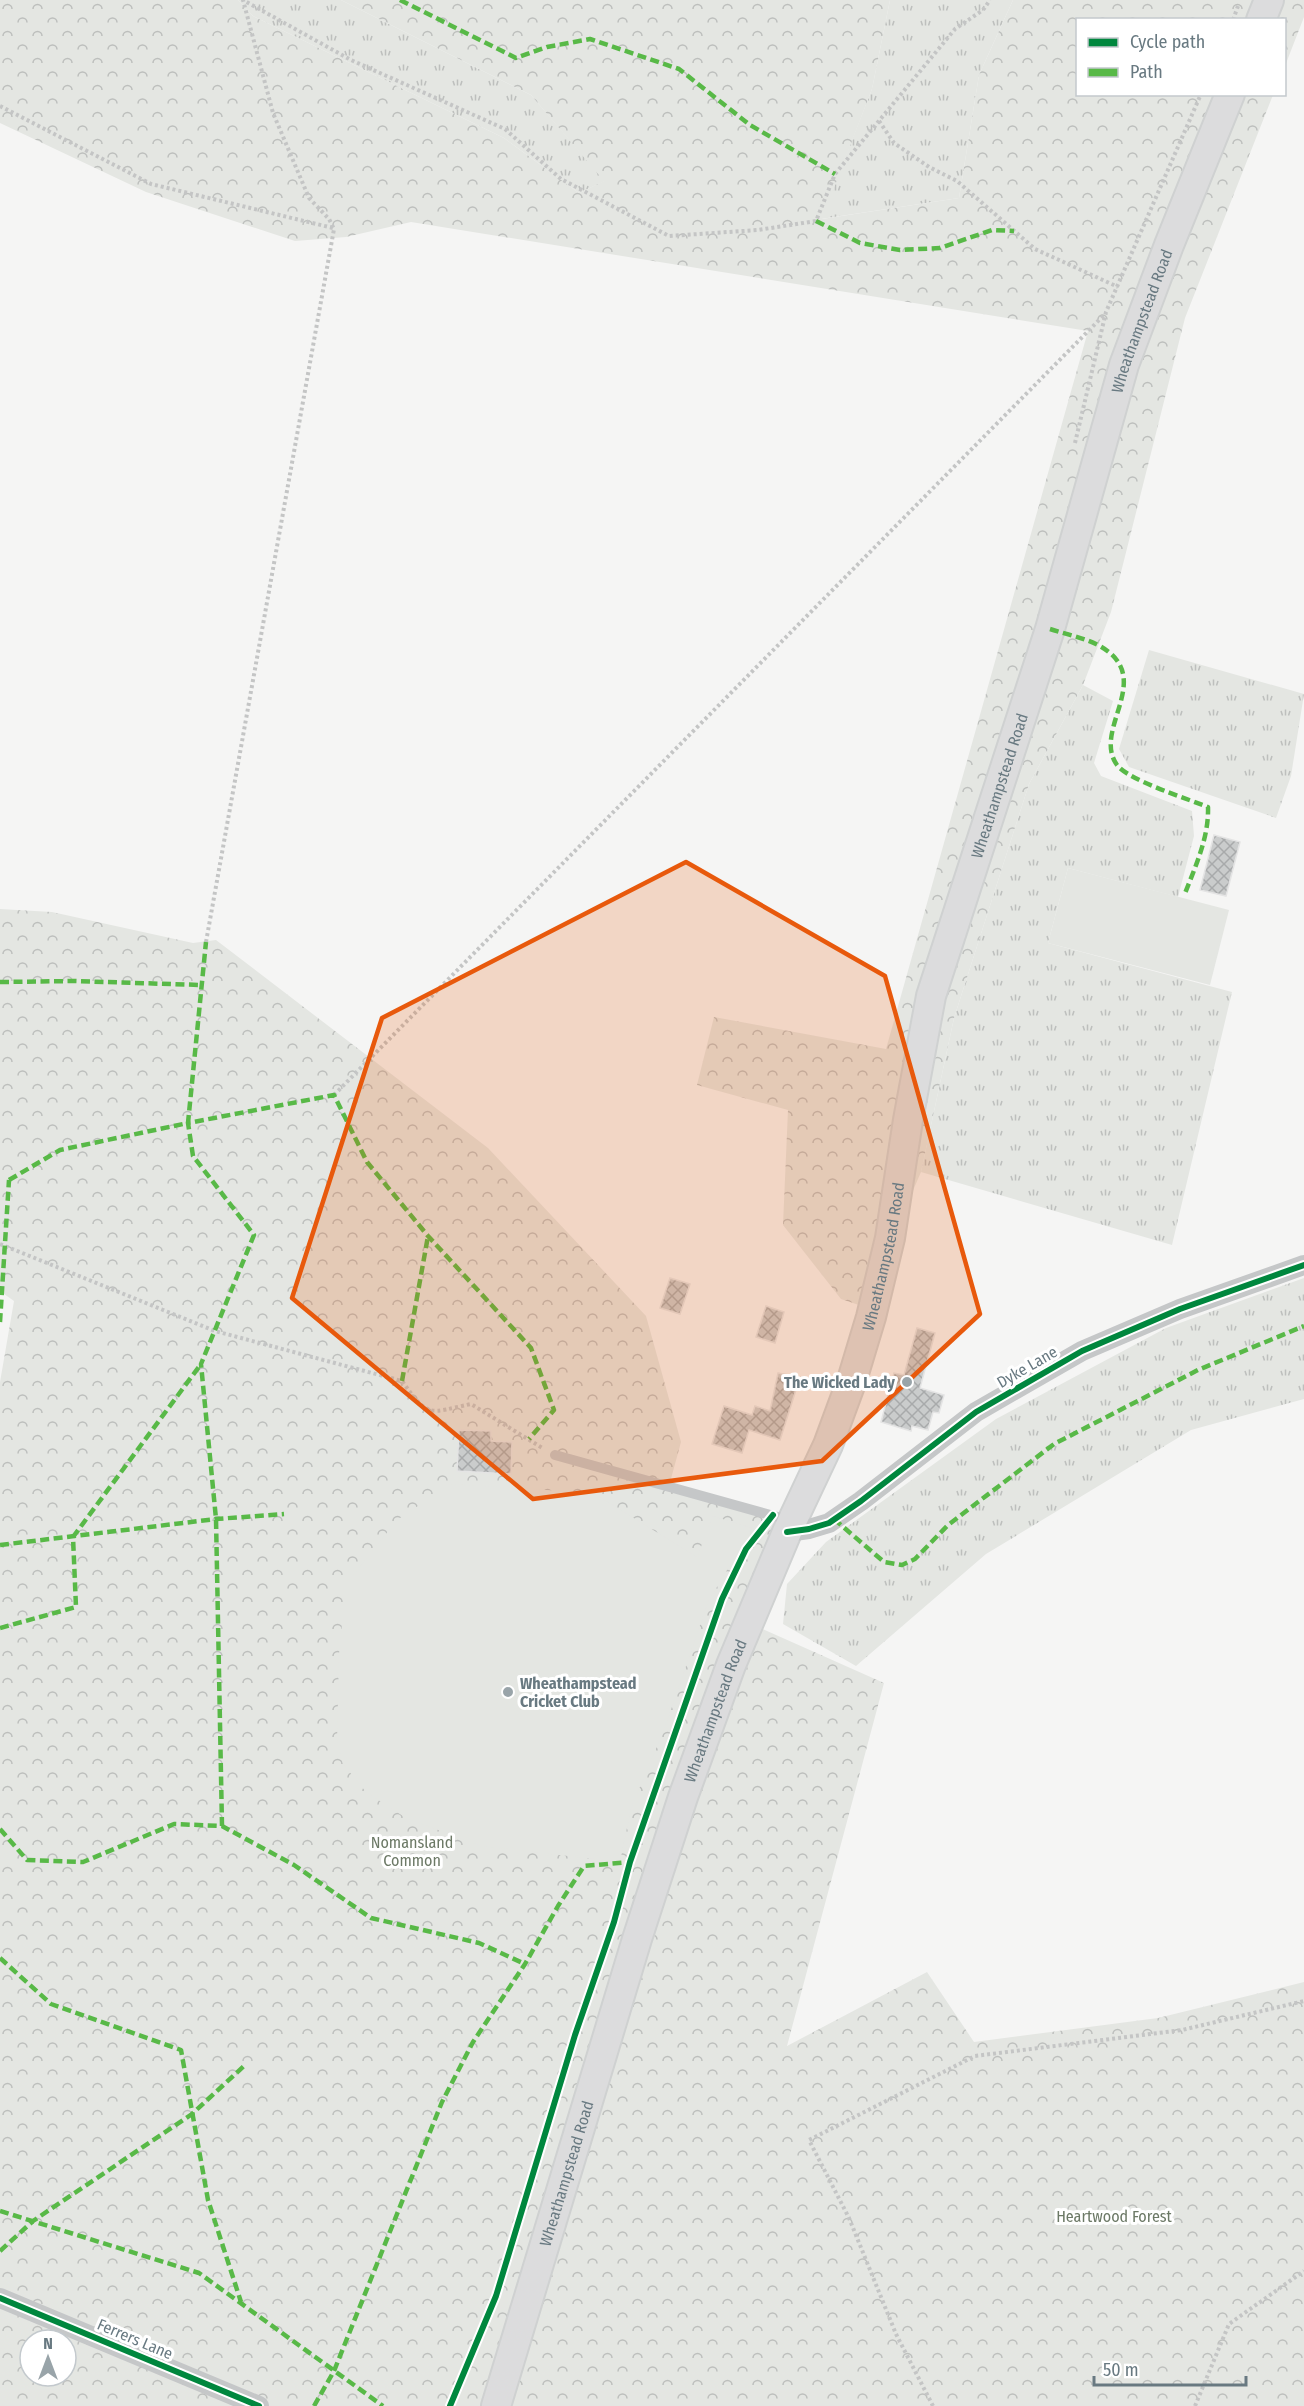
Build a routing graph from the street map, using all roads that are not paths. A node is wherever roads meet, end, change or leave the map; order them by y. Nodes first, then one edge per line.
1 (1269, 0) edge
2 (1262, 18) edge
3 (1229, 96) edge
4 (1304, 1265) edge
5 (555, 1455) road end
6 (789, 1526) junction
7 (0, 2298) edge
8 (259, 2406) edge
9 (496, 2406) edge

1 - 2 main road
3 - 6 main road, Wheathampstead Road
4 - 6 street, Dyke Lane
5 - 6 lane
6 - 9 main road, Wheathampstead Road
7 - 8 street, Ferrers Lane

